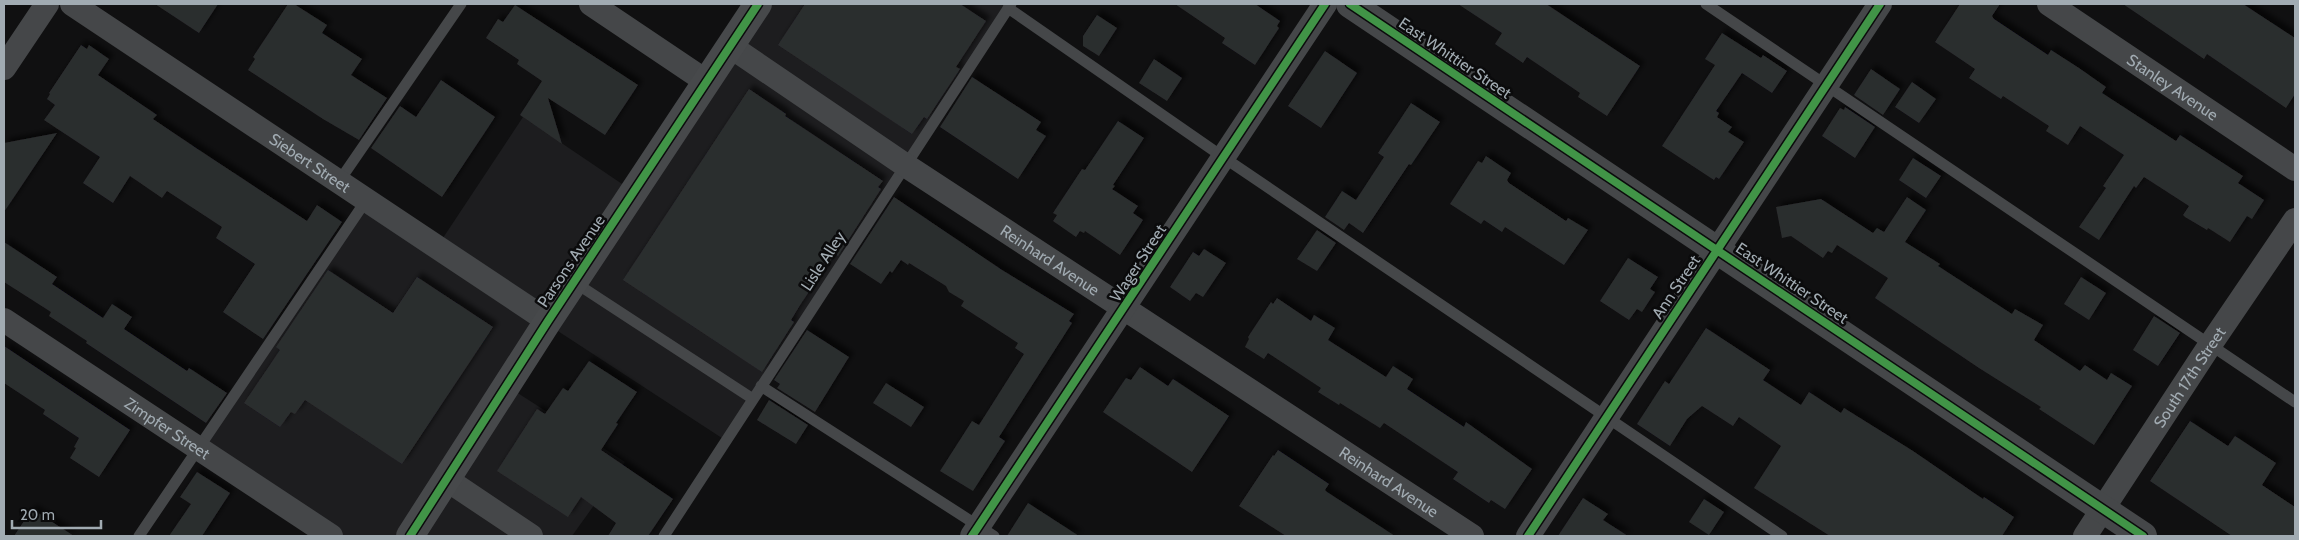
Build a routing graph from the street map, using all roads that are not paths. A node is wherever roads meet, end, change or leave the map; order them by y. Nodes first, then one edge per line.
1 (47, 4) edge
2 (461, 4) edge
3 (591, 4) edge
4 (758, 4) edge
5 (1325, 4) edge
6 (1350, 4) edge
7 (1706, 4) edge
8 (1880, 4) edge
9 (2049, 4) edge
10 (78, 5) edge
11 (1009, 6) edge
12 (730, 46) junction
13 (4, 68) edge
14 (707, 82) junction
15 (1827, 84) junction
16 (1223, 158) junction
17 (905, 165) junction
18 (2295, 170) edge
19 (340, 180) junction
20 (367, 199) junction
21 (2295, 220) edge
22 (1717, 250) junction
23 (574, 282) junction
24 (1124, 309) junction
25 (4, 320) edge
26 (548, 321) junction
27 (2210, 345) junction
28 (761, 386) junction
29 (753, 399) junction
30 (2295, 402) edge
31 (1605, 418) junction
32 (198, 448) junction
33 (446, 479) junction
34 (2103, 510) junction
35 (982, 533) edge
36 (139, 536) edge
37 (331, 536) edge
38 (410, 536) edge
39 (531, 536) edge
40 (664, 536) edge
41 (1472, 536) edge
42 (1528, 536) edge
43 (1782, 536) edge
44 (2085, 536) edge
45 (2143, 536) edge

1 - 13 street
2 - 19 lane
3 - 14 street
4 - 12 main road, Parsons Avenue
5 - 16 street, Wager Street
6 - 22 street, East Whittier Street
7 - 15 lane
8 - 15 street, Ann Street
9 - 18 street, Stanley Avenue
10 - 19 street, Siebert Street
11 - 16 lane
11 - 17 lane, Lisle Alley
12 - 14 main road, Parsons Avenue
12 - 17 street, Reinhard Avenue
14 - 23 main road, Parsons Avenue
15 - 22 street, Ann Street
15 - 27 lane
16 - 24 street, Wager Street
16 - 31 lane
17 - 24 street, Reinhard Avenue
17 - 28 lane, Lisle Alley
19 - 20 street, Siebert Street
20 - 26 street, Siebert Street
20 - 32 lane
21 - 27 street, South 17th Street
22 - 31 street, Ann Street
22 - 34 street, East Whittier Street
23 - 26 main road, Parsons Avenue
23 - 29 lane
24 - 35 street, Wager Street
24 - 41 street, Reinhard Avenue
25 - 32 street, Zimpfer Street
26 - 33 main road, Parsons Avenue
27 - 30 lane
27 - 34 street, South 17th Street
28 - 29 lane, Lisle Alley
28 - 35 lane
29 - 40 lane, Lisle Alley
31 - 42 street, Ann Street
31 - 43 lane
32 - 36 lane
32 - 37 street, Zimpfer Street
33 - 38 main road, Parsons Avenue
33 - 39 street
34 - 44 street, South 17th Street
34 - 45 street, East Whittier Street

